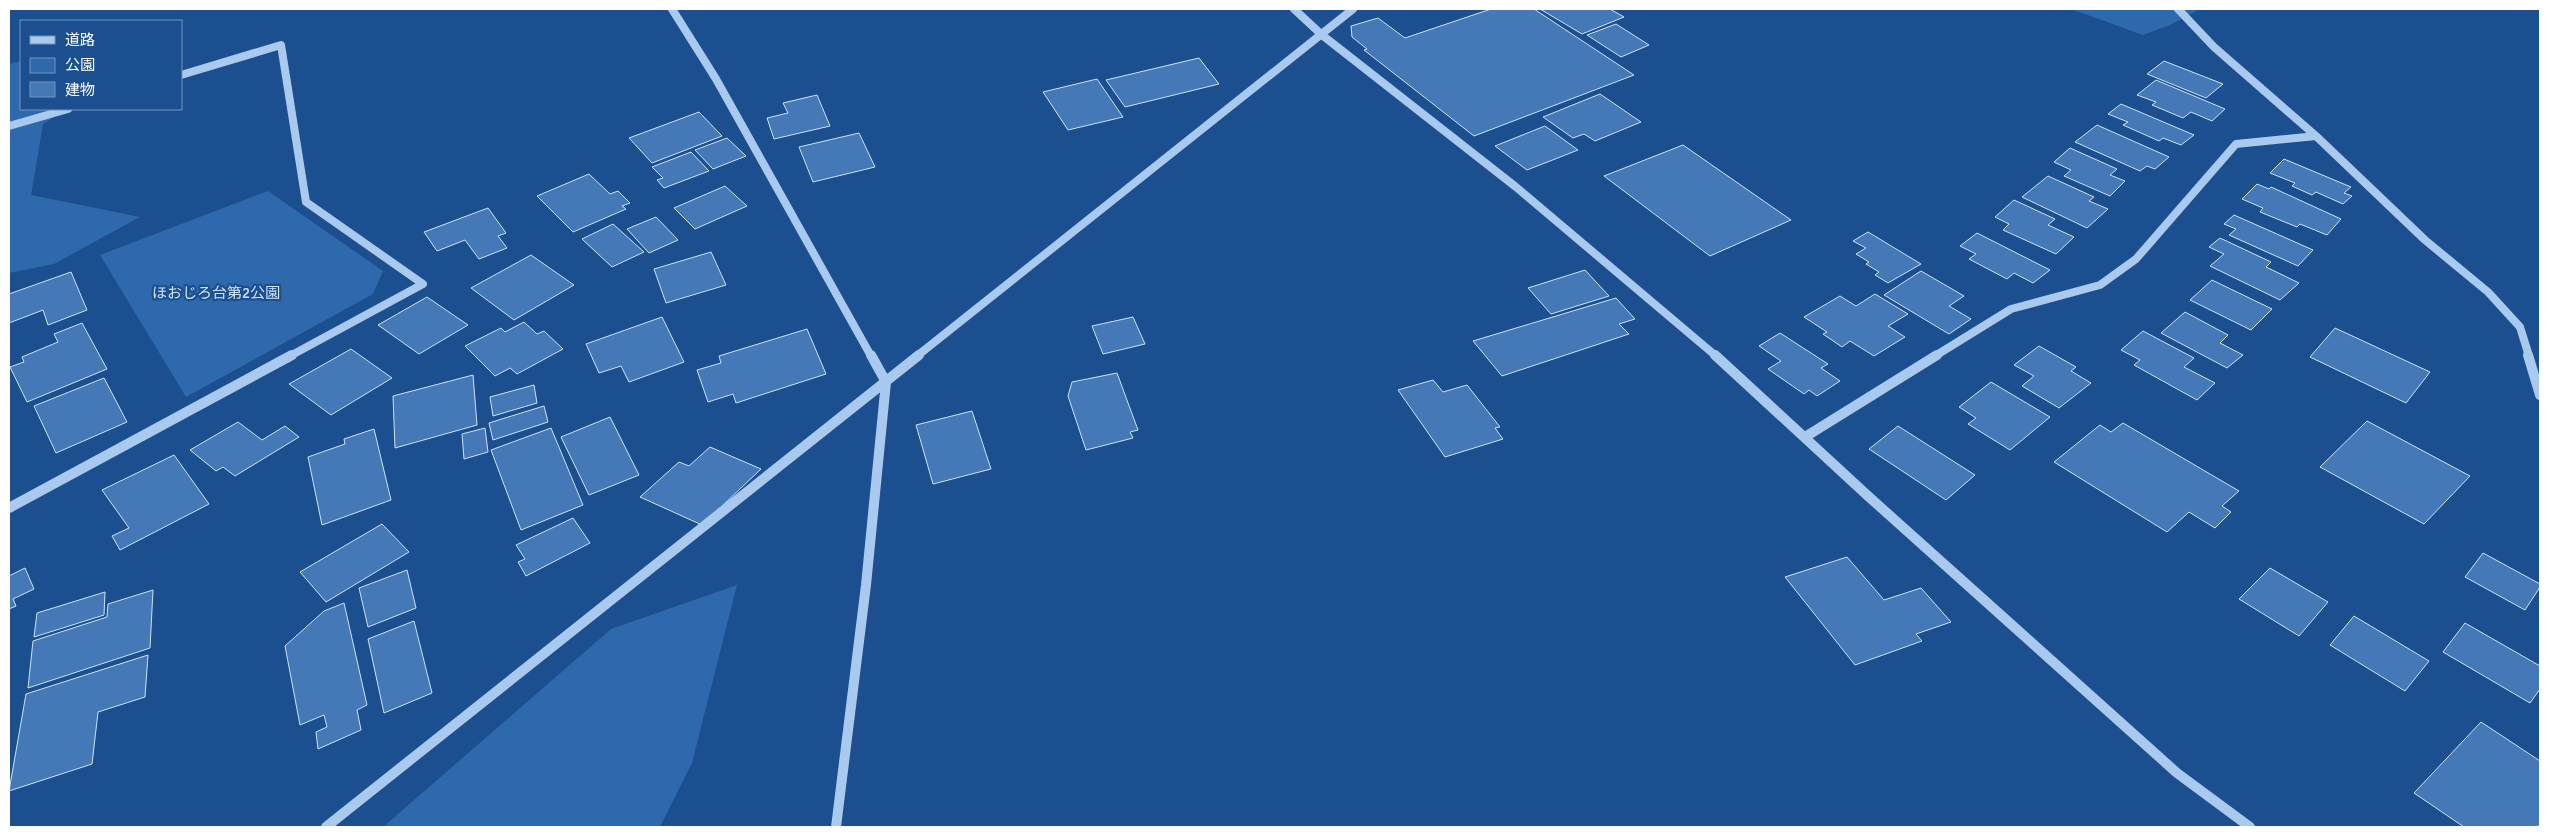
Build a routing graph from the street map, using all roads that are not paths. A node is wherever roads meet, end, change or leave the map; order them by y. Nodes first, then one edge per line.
1 (672, 9) edge
2 (1294, 9) edge
3 (1353, 9) edge
4 (2178, 9) edge
5 (1322, 35) junction
6 (182, 75) edge
7 (65, 110) edge
8 (9, 126) edge
9 (2316, 136) junction
10 (886, 382) junction
11 (2540, 395) edge
12 (1805, 437) junction
13 (9, 508) edge
14 (326, 827) edge
15 (836, 827) edge
16 (2250, 827) edge

1 - 10 street
2 - 5 street
3 - 5 street
4 - 9 street
5 - 10 street
5 - 12 street
6 - 13 street
7 - 8 street
9 - 11 street
9 - 12 street
10 - 14 street
10 - 15 street
12 - 16 street

